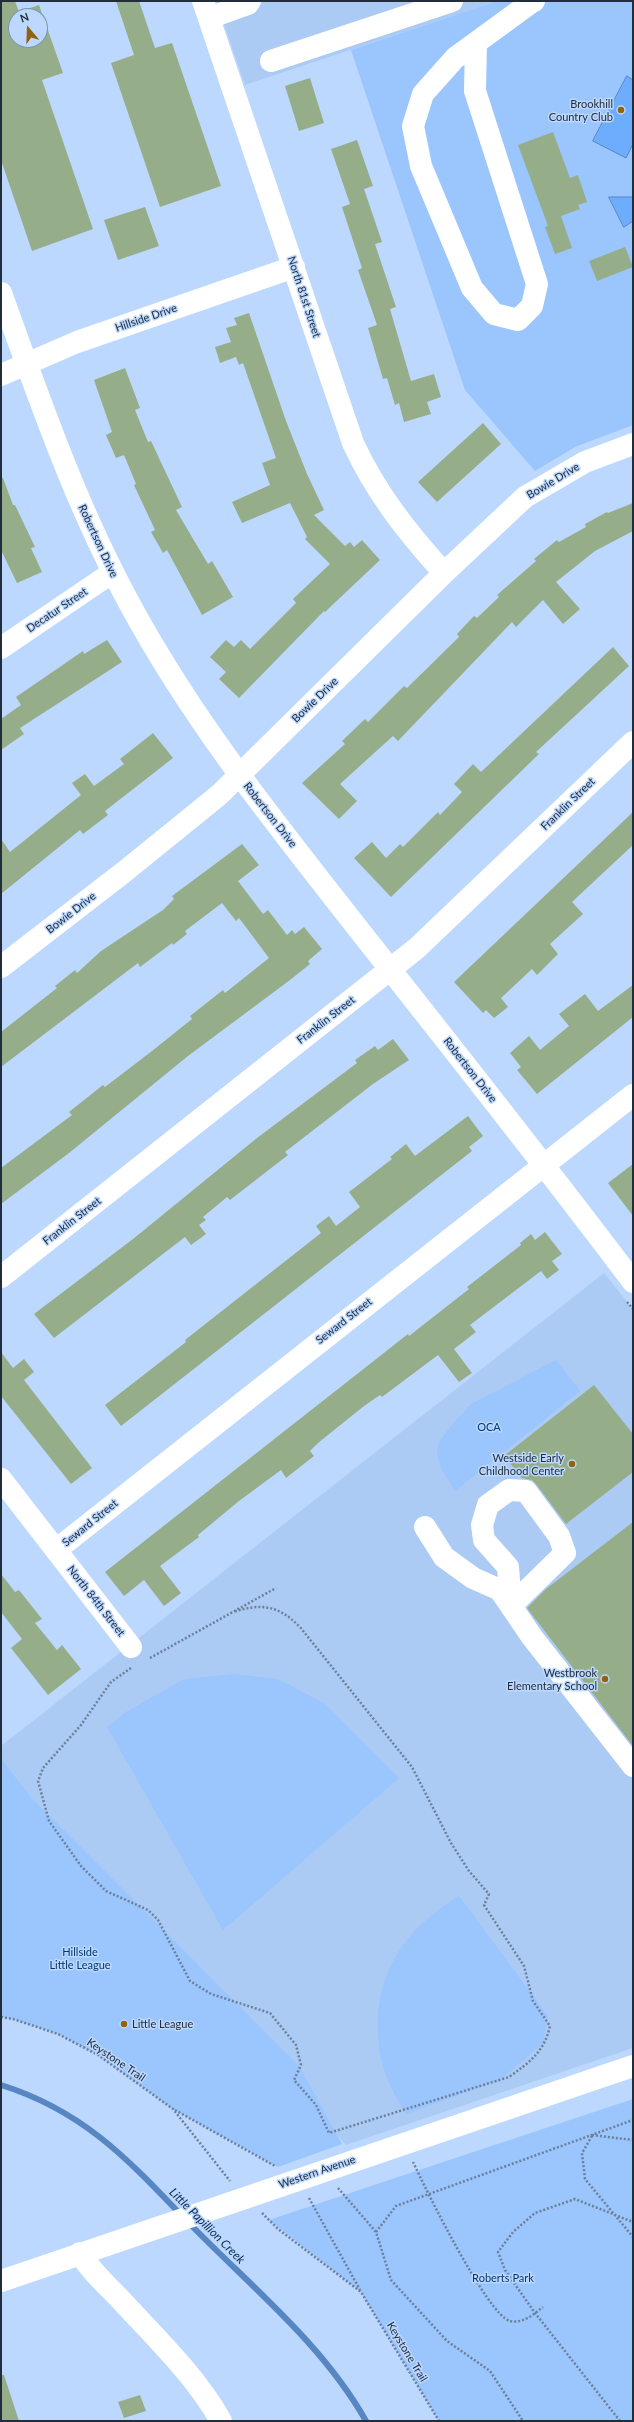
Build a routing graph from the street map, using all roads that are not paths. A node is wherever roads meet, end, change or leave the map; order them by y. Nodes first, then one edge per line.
1 (250, 1) edge
2 (452, 1) edge
3 (534, 1) edge
4 (206, 10) edge
5 (476, 43) junction
6 (271, 61) dead end
7 (294, 267) junction
8 (1, 293) edge
9 (26, 363) junction
10 (1, 375) edge
11 (633, 444) edge
12 (113, 572) junction
13 (444, 573) junction
14 (1, 648) edge
15 (633, 742) edge
16 (239, 776) junction
17 (1, 967) edge
18 (391, 970) junction
19 (633, 1095) edge
20 (544, 1164) junction
21 (1, 1277) edge
22 (633, 1282) edge
23 (1, 1479) edge
24 (425, 1526) dead end
25 (56, 1550) junction
26 (511, 1606) junction
27 (138, 1658) road end
28 (633, 1766) edge
29 (633, 2066) edge
30 (80, 2253) junction
31 (1, 2281) edge
32 (221, 2421) edge

1 - 4 street
2 - 6 street
3 - 5 street
4 - 7 street, North 81st Street
5 - 5 street
7 - 9 street, Hillside Drive
7 - 13 street, North 81st Street
8 - 9 street, Robertson Drive
9 - 10 street, Hillside Drive
9 - 12 street, Robertson Drive
11 - 13 street, Bowie Drive
12 - 14 street, Decatur Street
12 - 16 street, Robertson Drive
13 - 16 street, Bowie Drive
15 - 18 street, Franklin Street
16 - 17 street, Bowie Drive
16 - 18 street, Robertson Drive
18 - 20 street, Robertson Drive
18 - 21 street, Franklin Street
19 - 20 street, Seward Street
20 - 22 street, Robertson Drive
20 - 25 street, Seward Street
23 - 25 street, North 84th Street
24 - 26 street
25 - 27 street, North 84th Street
26 - 26 street
26 - 28 street
29 - 30 street, Western Avenue
30 - 31 street, Western Avenue
30 - 32 street

